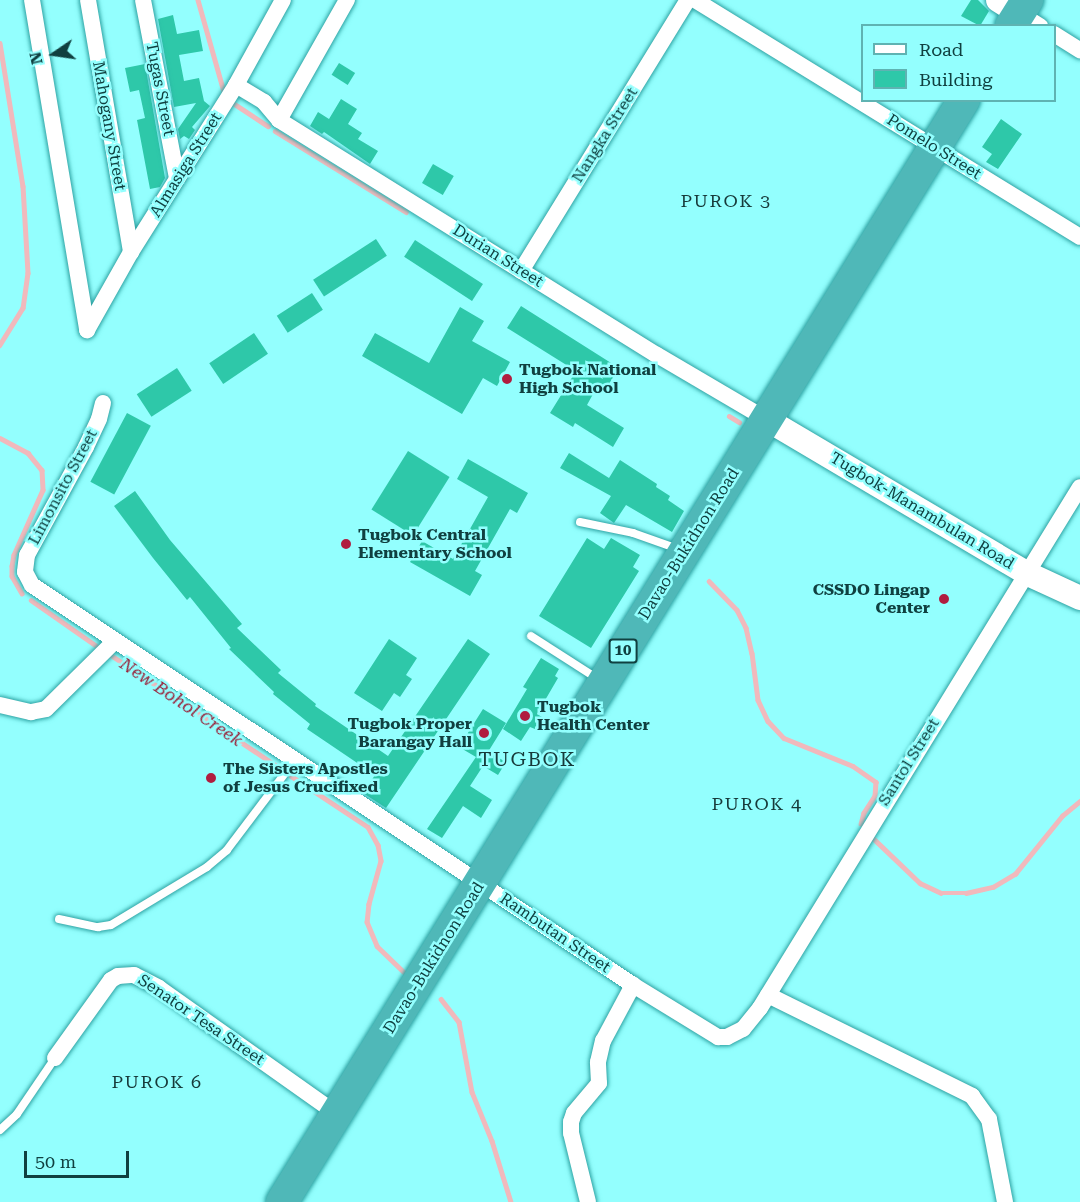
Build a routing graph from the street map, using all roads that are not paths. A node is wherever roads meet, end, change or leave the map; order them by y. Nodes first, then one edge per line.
1 (32, 0) edge
2 (88, 0) edge
3 (143, 0) edge
4 (283, 0) edge
5 (347, 0) edge
6 (688, 0) edge
7 (695, 0) edge
8 (272, 8) edge
9 (1056, 35) edge
10 (1080, 50) edge
11 (236, 85) junction
12 (963, 102) edge
13 (279, 120) junction
14 (935, 148) junction
15 (177, 178) junction
16 (1080, 237) edge
17 (131, 252) junction
18 (522, 271) junction
19 (103, 403) dead end
20 (766, 419) junction
21 (1080, 487) edge
22 (580, 522) dead end
23 (684, 552) junction
24 (25, 572) joint
25 (1026, 573) junction
26 (1080, 598) edge
27 (531, 636) dead end
28 (114, 642) junction
29 (604, 683) junction
30 (0, 705) edge
31 (295, 760) junction
32 (480, 884) junction
33 (58, 919) dead end
34 (633, 985) junction
35 (768, 995) junction
36 (735, 1034) joint
37 (55, 1059) joint
38 (337, 1114) junction
39 (0, 1130) edge
40 (282, 1202) edge
41 (588, 1202) edge
42 (1005, 1202) edge

1 - 17 street, Almasiga Street
2 - 17 street, Mahogany Street
3 - 15 street, Tugas Street
4 - 8 street, Almasiga Street
5 - 13 street
6 - 18 street, Nangka Street
7 - 14 street, Pomelo Street
8 - 11 street, Almasiga Street
9 - 10 street
11 - 13 street, Durian Street
11 - 15 street, Almasiga Street
12 - 14 highway, Davao-Bukidnon Road / 10
13 - 18 street, Durian Street
14 - 16 street, Pomelo Street
14 - 20 highway, Davao-Bukidnon Road / 10
15 - 17 street, Almasiga Street
18 - 20 street, Durian Street
19 - 24 street, Limonsito Street
20 - 23 highway, Davao-Bukidnon Road / 10
20 - 25 street, Tugbok-Manambulan Road
21 - 25 street, Santol Street
22 - 23 lane
23 - 29 highway, Davao-Bukidnon Road / 10
24 - 28 street, Rambutan Street
25 - 26 street, Tugbok-Manambulan Road
25 - 35 street, Santol Street
27 - 29 lane
28 - 30 street
28 - 31 street, Rambutan Street
29 - 32 highway, Davao-Bukidnon Road / 10
31 - 32 street, Rambutan Street
31 - 33 lane
32 - 34 street, Rambutan Street
32 - 38 highway, Davao-Bukidnon Road / 10
34 - 36 street, Rambutan Street
34 - 41 street
35 - 36 street, Santol Street
35 - 42 street
37 - 38 street, Senator Tesa Street
37 - 39 lane
38 - 40 highway, Davao-Bukidnon Road / 10

